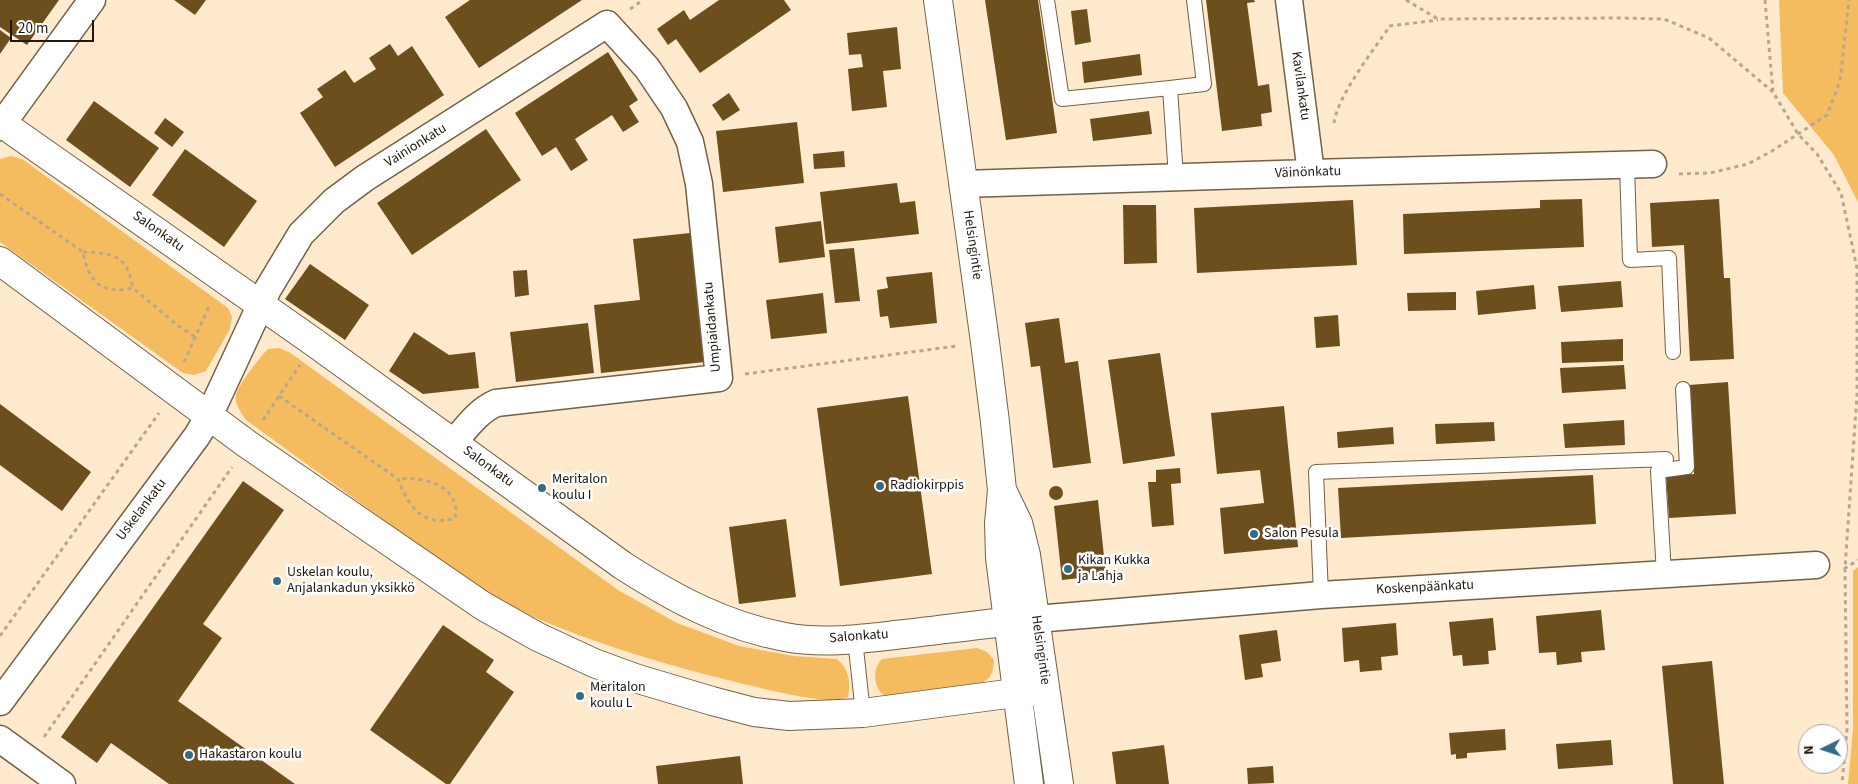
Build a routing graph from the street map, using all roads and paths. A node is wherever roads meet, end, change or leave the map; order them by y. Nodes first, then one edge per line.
1 (92, 0) edge
2 (938, 0) edge
3 (1047, 0) edge
4 (1194, 0) edge
5 (1288, 0) edge
6 (1406, 0) edge
7 (1765, 0) edge
8 (1849, 0) edge
9 (1438, 20) junction
10 (607, 24) joint
11 (1170, 88) junction
12 (1773, 92) junction
13 (1, 124) edge
14 (1798, 134) junction
15 (1307, 137) junction
16 (1653, 164) joint
17 (1627, 165) junction
18 (1311, 173) junction
19 (1176, 177) junction
20 (963, 184) junction
21 (0, 194) edge
22 (83, 252) junction
23 (0, 261) edge
24 (222, 276) junction
25 (133, 288) junction
26 (262, 304) junction
27 (195, 337) junction
28 (985, 342) junction
29 (315, 343) junction
30 (1673, 352) dead end
31 (719, 378) junction
32 (172, 387) junction
33 (1682, 389) dead end
34 (279, 396) junction
35 (209, 416) junction
36 (454, 442) junction
37 (247, 444) junction
38 (1666, 458) dead end
39 (398, 479) junction
40 (1002, 490) junction
41 (1816, 565) dead end
42 (1664, 574) junction
43 (1321, 595) junction
44 (1036, 620) junction
45 (1008, 622) junction
46 (0, 636) edge
47 (855, 639) junction
48 (1045, 689) junction
49 (1017, 694) junction
50 (0, 702) edge
51 (863, 714) junction
52 (0, 739) edge
53 (28, 759) junction
54 (62, 784) edge
55 (1029, 784) edge
56 (1059, 784) edge
57 (1842, 784) edge

1 - 13 street
2 - 20 main road, Helsingintie
3 - 11 lane
4 - 11 lane
5 - 15 street, Kavilankatu
6 - 9 path
7 - 12 path
8 - 14 path
9 - 12 path
9 - 15 path
10 - 26 street, Vainionkatu
10 - 31 street, Umpiaidankatu
11 - 19 lane
12 - 14 path
13 - 24 main road, Salonkatu
14 - 16 path
14 - 57 path
15 - 18 street, Kavilankatu
16 - 17 street, Väinönkatu
17 - 18 street, Väinönkatu
17 - 30 lane
18 - 19 street, Väinönkatu
19 - 20 street, Väinönkatu
20 - 28 main road, Helsingintie
21 - 22 path
22 - 25 path
22 - 25 path
23 - 32 main road
24 - 26 main road, Salonkatu
24 - 27 path
25 - 27 path
26 - 29 main road, Salonkatu
26 - 35 street, Uskelankatu
27 - 32 path
28 - 31 path
28 - 40 main road, Helsingintie
29 - 34 path
29 - 36 main road, Salonkatu
31 - 36 street, Umpiaidankatu
32 - 35 main road
32 - 46 path
33 - 42 lane
34 - 37 path
34 - 39 path
35 - 37 main road
35 - 50 street, Uskelankatu
36 - 47 main road, Salonkatu
37 - 51 main road
37 - 53 path
38 - 43 lane
39 - 39 path
40 - 44 main road, Helsingintie
40 - 45 main road, Helsingintie
41 - 42 street, Koskenpäänkatu
42 - 43 street, Koskenpäänkatu
43 - 44 street, Koskenpäänkatu
44 - 45 main road, Salonkatu
44 - 48 main road, Helsingintie
45 - 47 main road, Salonkatu
45 - 49 main road, Helsingintie
47 - 51 lane
48 - 49 main road
48 - 56 main road, Helsingintie
49 - 51 main road
49 - 55 main road, Helsingintie
52 - 53 street
53 - 54 street

